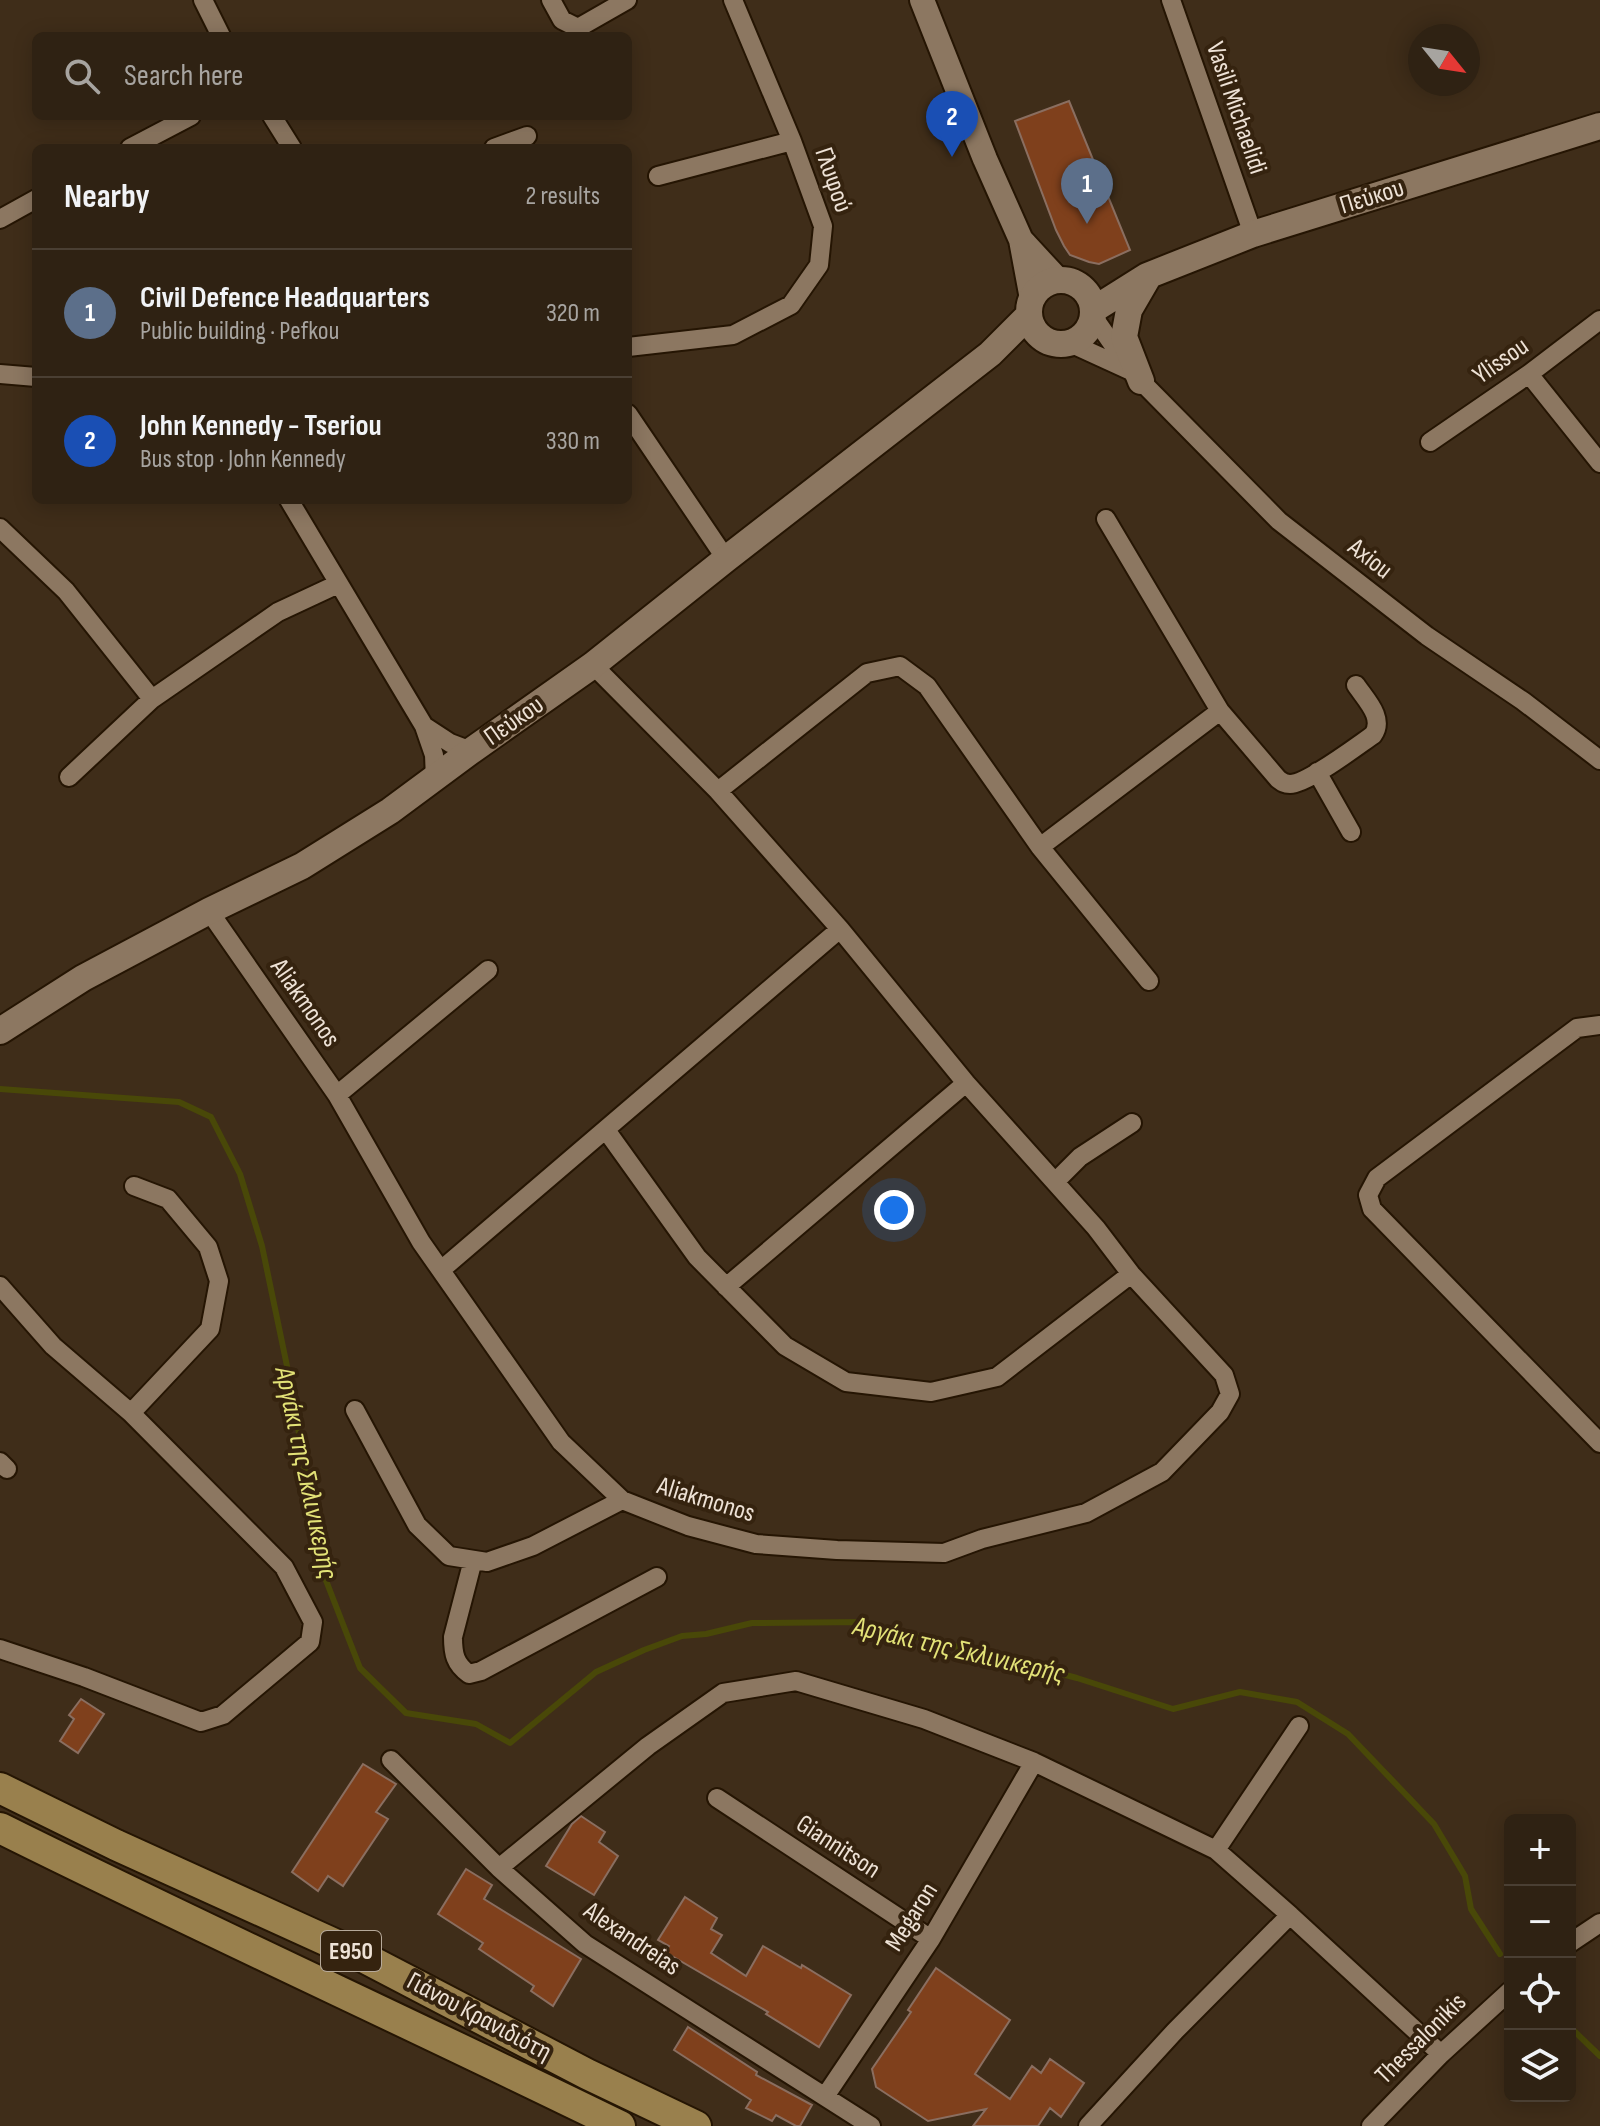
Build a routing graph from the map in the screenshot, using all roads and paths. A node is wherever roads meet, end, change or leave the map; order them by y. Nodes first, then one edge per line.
1 (203, 0) edge
2 (551, 0) edge
3 (627, 0) edge
4 (733, 0) edge
5 (922, 0) edge
6 (1171, 0) edge
7 (219, 32) edge
8 (183, 120) edge
9 (274, 120) edge
10 (1599, 131) edge
11 (527, 136) dead end
12 (792, 141) junction
13 (138, 144) edge
14 (290, 144) edge
15 (505, 144) edge
16 (658, 176) dead end
17 (32, 201) edge
18 (0, 219) edge
19 (1253, 234) junction
20 (1021, 240) junction
21 (1148, 276) junction
22 (1058, 280) junction
23 (1090, 305) junction
24 (1030, 307) junction
25 (1600, 320) edge
26 (1059, 342) junction
27 (632, 347) edge
28 (990, 354) junction
29 (0, 374) edge
30 (1529, 374) junction
31 (1136, 376) junction
32 (32, 377) edge
33 (632, 420) edge
34 (1430, 442) dead end
35 (1600, 463) edge
36 (291, 504) edge
37 (1106, 519) dead end
38 (0, 528) edge
39 (726, 559) junction
40 (338, 584) junction
41 (593, 665) junction
42 (1356, 685) dead end
43 (152, 699) junction
44 (1220, 711) junction
45 (424, 726) junction
46 (471, 751) junction
47 (1600, 760) edge
48 (1317, 772) junction
49 (69, 777) dead end
50 (435, 779) junction
51 (718, 791) junction
52 (1351, 832) dead end
53 (1040, 847) junction
54 (209, 911) junction
55 (840, 929) junction
56 (488, 970) dead end
57 (1149, 981) dead end
58 (1600, 1025) edge
59 (0, 1031) edge
60 (966, 1083) junction
61 (337, 1095) junction
62 (1132, 1123) dead end
63 (606, 1130) junction
64 (1055, 1182) junction
65 (134, 1186) dead end
66 (441, 1270) junction
67 (1131, 1274) junction
68 (0, 1286) edge
69 (726, 1287) junction
70 (355, 1410) dead end
71 (131, 1413) junction
72 (1600, 1443) edge
73 (622, 1500) junction
74 (473, 1560) junction
75 (657, 1577) dead end
76 (0, 1649) edge
77 (1299, 1726) dead end
78 (391, 1760) dead end
79 (1034, 1762) junction
80 (0, 1788) edge
81 (717, 1798) dead end
82 (0, 1828) edge
83 (1216, 1850) junction
84 (499, 1868) junction
85 (1290, 1915) junction
86 (1600, 1923) edge
87 (931, 1939) junction
88 (1576, 1939) edge
89 (1504, 1996) edge
90 (1441, 2054) junction
91 (826, 2095) junction
92 (620, 2126) edge
93 (696, 2126) edge
94 (871, 2126) edge
95 (1088, 2126) edge
96 (1371, 2126) edge

1 - 7 street
2 - 3 street
4 - 12 street, Γλυφού
5 - 20 street
6 - 19 street, Vasili Michaelidi
8 - 13 street
9 - 14 street
10 - 19 main road, Πεύκου
11 - 15 street
12 - 16 street
12 - 27 street, Γλυφού
17 - 18 street
19 - 21 main road, Πεύκου
20 - 22 street
20 - 24 street
21 - 23 main road, Πεύκου
21 - 31 main road
22 - 23 main road
22 - 24 main road
23 - 26 main road
23 - 31 street, Axiou
24 - 26 main road
24 - 28 main road, Πεύκου
25 - 30 street, Ylissou
26 - 28 main road, Πεύκου
26 - 31 street, Axiou
28 - 39 main road, Πεύκου
29 - 32 street
30 - 34 street, Ylissou
30 - 35 street
31 - 47 street, Axiou
33 - 39 street
36 - 40 street
37 - 44 street
38 - 43 street
39 - 41 main road, Πεύκου
40 - 43 street
40 - 45 street
41 - 46 main road, Πεύκου
41 - 51 street, Aliakmonos
42 - 48 street
43 - 49 street
44 - 48 street
44 - 53 street
45 - 46 street
45 - 50 street
46 - 50 main road, Πεύκου
48 - 52 street
50 - 54 main road, Πεύκου
51 - 53 street
51 - 55 street, Aliakmonos
53 - 57 street
54 - 59 main road, Πεύκου
54 - 61 street, Aliakmonos
55 - 60 street, Aliakmonos
55 - 63 street
56 - 61 street
58 - 72 street
60 - 64 street, Aliakmonos
60 - 69 street
61 - 66 street, Aliakmonos
62 - 64 street
63 - 66 street
63 - 69 street
64 - 67 street, Aliakmonos
65 - 71 street
66 - 73 street, Aliakmonos
67 - 69 street
67 - 73 street, Aliakmonos
68 - 71 street
70 - 74 street
71 - 76 street
73 - 74 street
74 - 75 street
77 - 83 street
78 - 84 street, Alexandreias
79 - 83 street
79 - 84 street
79 - 87 street, Megaron
80 - 93 main road, Γιάνου Κρανιδιότη / E950
81 - 87 street, Giannitson
82 - 92 main road, Γιάνου Κρανιδιότη / E950
83 - 85 street
84 - 91 street, Alexandreias
85 - 90 street
85 - 95 street
86 - 88 street
87 - 91 street, Megaron
89 - 90 street, Thessalonikis
90 - 96 street, Thessalonikis
91 - 94 street, Alexandreias

